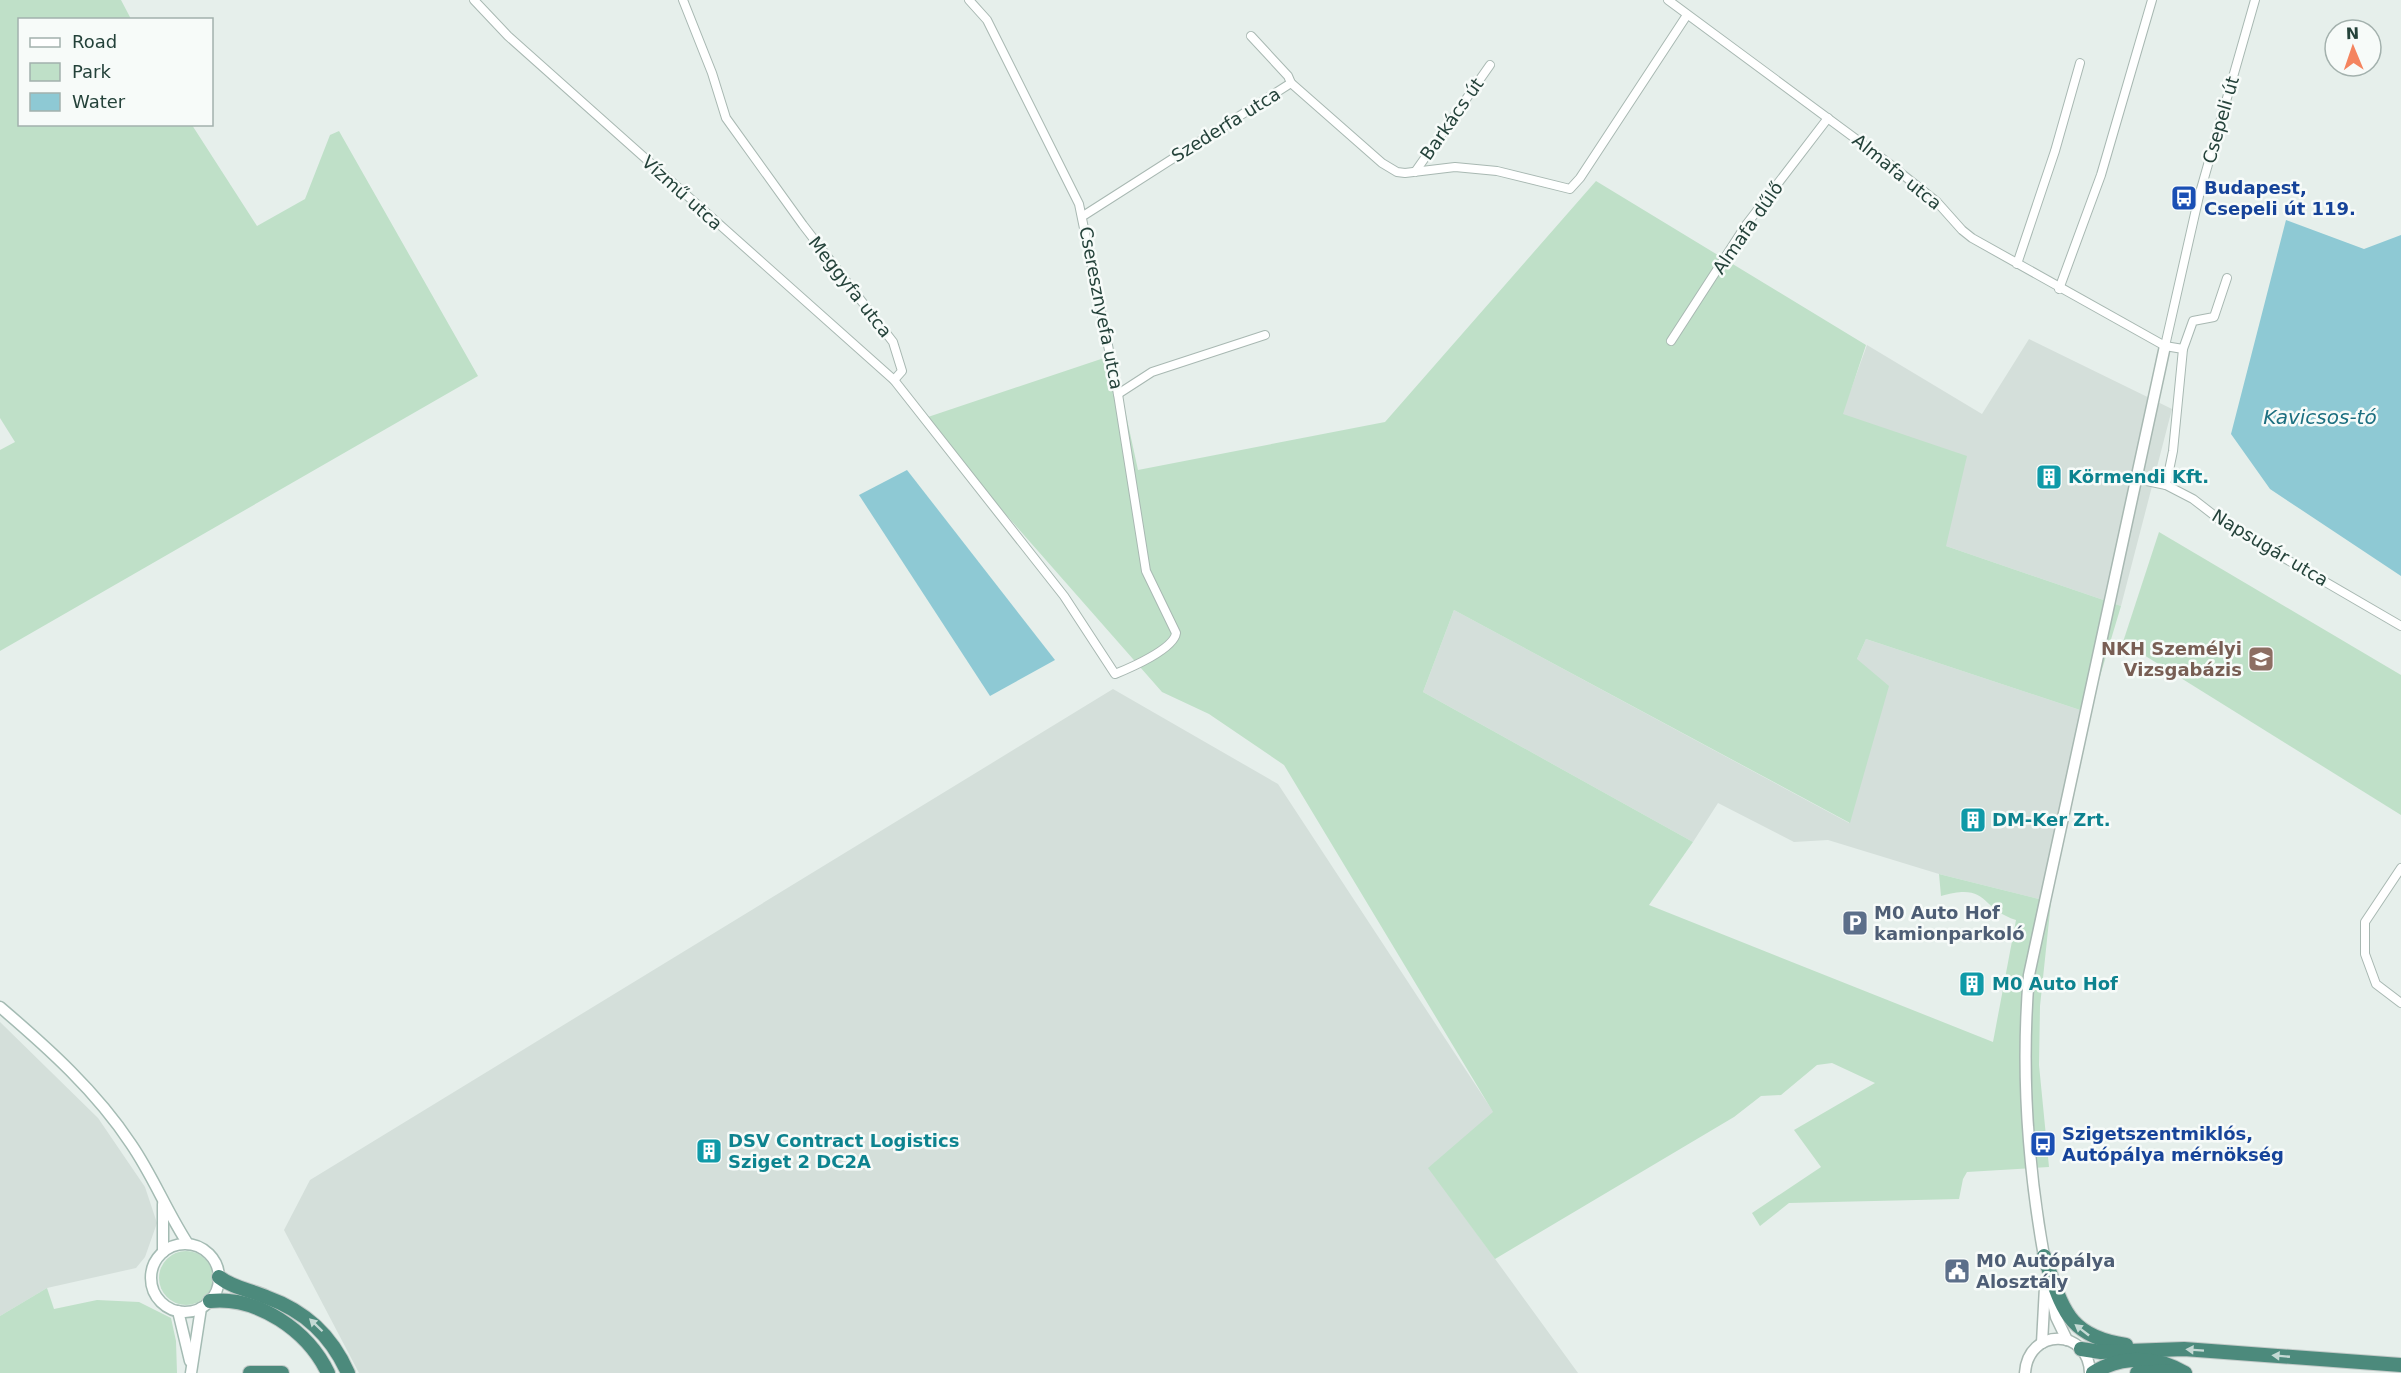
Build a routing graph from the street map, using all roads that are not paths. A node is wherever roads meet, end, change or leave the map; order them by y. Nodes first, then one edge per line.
1 (474, 0) edge
2 (683, 0) edge
3 (969, 0) edge
4 (1668, 0) edge
5 (2152, 0) edge
6 (2255, 0) edge
7 (1687, 15) junction
8 (1251, 36) dead end
9 (2080, 63) dead end
10 (1490, 65) dead end
11 (1292, 83) junction
12 (1828, 118) junction
13 (1415, 172) junction
14 (1083, 216) junction
15 (2017, 264) junction
16 (2227, 278) dead end
17 (2059, 289) junction
18 (1265, 335) dead end
19 (1671, 341) dead end
20 (2165, 346) junction
21 (2183, 349) junction
22 (894, 380) junction
23 (1118, 394) junction
24 (2137, 479) junction
25 (2166, 485) junction
26 (2401, 626) edge
27 (2401, 868) edge
28 (2401, 1003) edge
29 (0, 1007) edge
30 (163, 1204) junction
31 (188, 1244) junction
32 (163, 1252) junction
33 (2044, 1256) junction
34 (219, 1277) junction
35 (206, 1304) junction
36 (178, 1311) junction
37 (2067, 1340) junction
38 (2042, 1343) junction
39 (2081, 1348) junction
40 (2158, 1349) junction
41 (2401, 1365) edge
42 (191, 1372) edge
43 (250, 1373) edge
44 (282, 1373) edge
45 (328, 1373) edge
46 (348, 1373) edge
47 (2025, 1373) edge
48 (2092, 1373) edge
49 (2137, 1373) edge
50 (2178, 1373) edge
51 (2185, 1373) edge

1 - 22 street, Vízmű utca
2 - 22 street, Meggyfa utca
3 - 14 street, Cseresznyefa utca
4 - 7 street, Almafa utca
5 - 17 street
6 - 20 street, Csepeli út
7 - 12 street, Almafa utca
7 - 13 street, Szederfa utca
8 - 11 street
9 - 15 street
10 - 13 street, Barkács út
11 - 13 street, Szederfa utca
11 - 14 street, Szederfa utca
12 - 15 street, Almafa utca
12 - 19 street, Almafa dűlő
14 - 23 street, Cseresznyefa utca
15 - 17 street, Almafa utca
16 - 21 street
17 - 20 street, Almafa utca
18 - 23 street
20 - 21 street, Almafa utca
20 - 24 street
21 - 25 street
22 - 23 street, Cseresznyefa utca
24 - 25 street, Napsugár utca
24 - 33 street
25 - 26 street, Napsugár utca
27 - 28 street
29 - 30 street
30 - 31 street
30 - 32 street
31 - 32 street
31 - 34 street
32 - 36 street
33 - 37 street
33 - 38 street
40 -> 33 highway
34 - 35 street
46 -> 34 highway
35 - 36 street
35 - 42 street
35 - 45 highway
36 - 42 street
37 - 38 street
37 - 39 street
38 - 47 street
39 - 40 highway
39 - 48 street
41 -> 40 highway
43 - 44 highway
48 - 51 highway
49 - 50 highway

